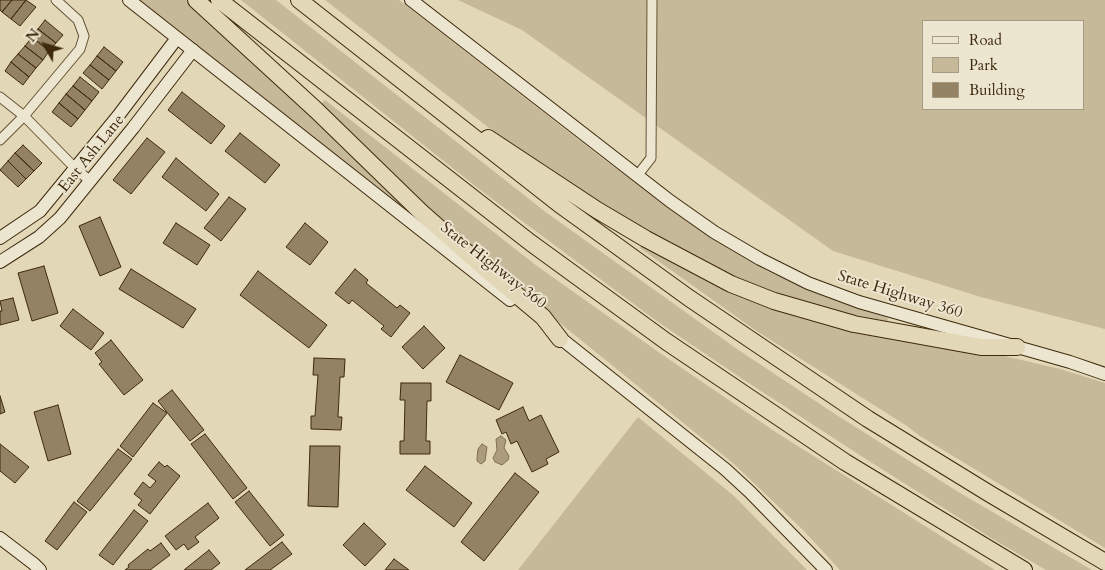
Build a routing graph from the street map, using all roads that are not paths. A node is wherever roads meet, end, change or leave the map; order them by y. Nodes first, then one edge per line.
1 (56, 0) edge
2 (129, 0) edge
3 (196, 0) edge
4 (219, 0) edge
5 (299, 0) edge
6 (411, 0) edge
7 (652, 0) edge
8 (177, 38) junction
9 (193, 50) junction
10 (0, 97) edge
11 (24, 116) junction
12 (460, 128) junction
13 (0, 140) edge
14 (75, 168) junction
15 (637, 176) junction
16 (90, 181) junction
17 (0, 238) edge
18 (0, 262) edge
19 (560, 339) junction
20 (1017, 347) junction
21 (1105, 374) edge
22 (0, 538) edge
23 (1105, 562) edge
24 (40, 570) edge
25 (826, 570) edge
26 (1024, 570) edge

1 - 11 street
2 - 8 main road, State Highway 360
3 - 19 highway
4 - 26 highway
5 - 12 highway
6 - 15 main road, State Highway 360
7 - 15 street
8 - 9 main road, State Highway 360
8 - 14 main road, East Ash Lane
9 - 16 main road, East Ash Lane
9 - 19 main road, State Highway 360
10 - 11 street
11 - 13 street
11 - 14 street
12 - 20 highway
12 - 23 highway
14 - 16 street
14 - 17 main road, East Ash Lane
15 - 20 main road, State Highway 360
16 - 18 main road, East Ash Lane
19 - 25 main road, State Highway 360
20 - 21 main road, State Highway 360
22 - 24 main road

